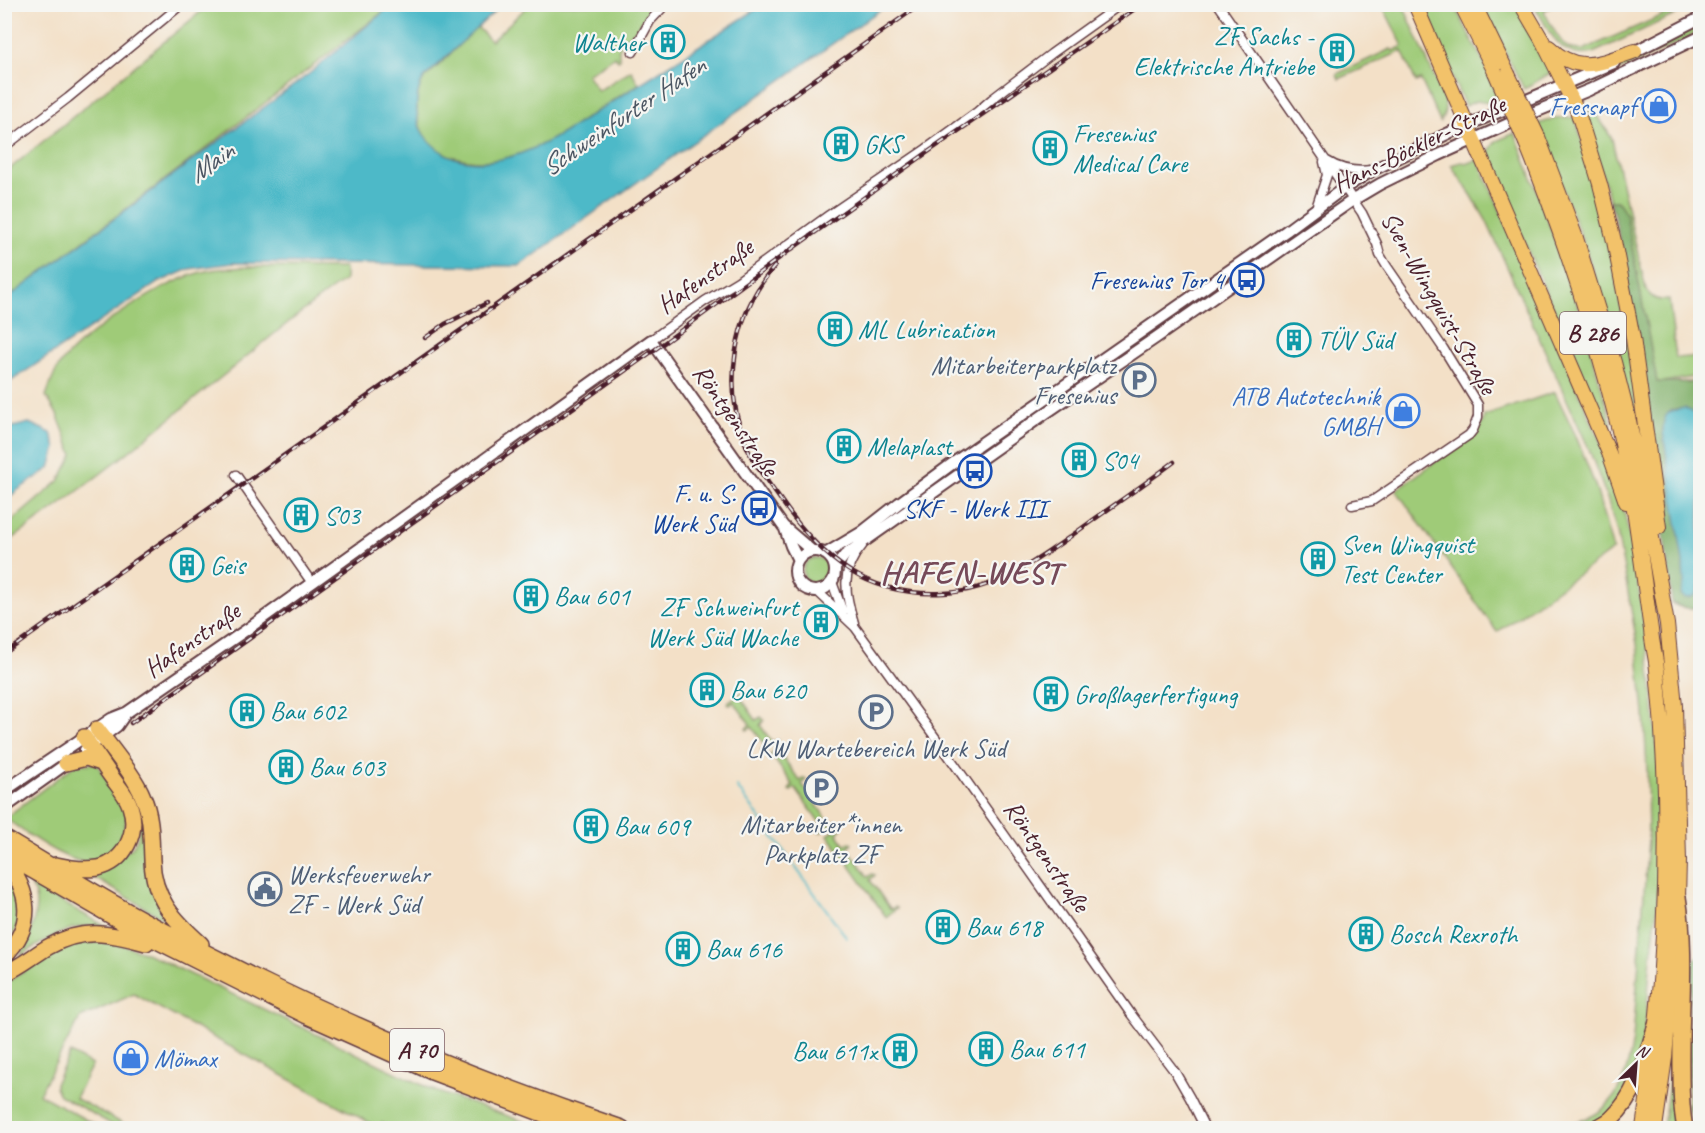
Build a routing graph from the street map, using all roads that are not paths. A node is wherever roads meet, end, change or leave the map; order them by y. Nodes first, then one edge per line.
1 (182, 4) edge
2 (666, 4) edge
3 (1121, 4) edge
4 (1218, 4) edge
5 (1415, 4) edge
6 (1461, 4) edge
7 (1474, 4) edge
8 (1521, 4) edge
9 (1701, 18) edge
10 (1701, 37) edge
11 (1542, 40) junction
12 (1635, 51) junction
13 (633, 52) dead end
14 (1501, 73) junction
15 (1564, 84) junction
16 (1571, 97) junction
17 (1467, 125) junction
18 (1474, 140) junction
19 (1532, 140) junction
20 (4, 147) edge
21 (1324, 159) junction
22 (1373, 170) junction
23 (1344, 188) junction
24 (1353, 200) junction
25 (1316, 208) junction
26 (1259, 250) junction
27 (1266, 260) junction
28 (1149, 326) junction
29 (1157, 337) junction
30 (651, 340) junction
31 (1005, 427) junction
32 (1012, 436) junction
33 (956, 461) junction
34 (962, 471) junction
35 (236, 475) dead end
36 (912, 493) junction
37 (919, 504) junction
38 (1352, 505) dead end
39 (783, 525) junction
40 (1636, 530) junction
41 (867, 540) junction
42 (812, 551) junction
43 (825, 554) junction
44 (798, 560) junction
45 (835, 568) junction
46 (832, 582) junction
47 (312, 583) junction
48 (817, 591) junction
49 (1662, 592) junction
50 (844, 615) junction
51 (855, 627) junction
52 (93, 737) junction
53 (101, 763) junction
54 (66, 764) junction
55 (4, 791) edge
56 (4, 808) edge
57 (4, 838) edge
58 (4, 855) edge
59 (4, 860) edge
60 (45, 862) junction
61 (1678, 897) junction
62 (176, 951) junction
63 (4, 956) edge
64 (217, 958) junction
65 (4, 974) edge
66 (1657, 1022) junction
67 (580, 1128) edge
68 (622, 1128) edge
69 (1205, 1128) edge
70 (1596, 1128) edge
71 (1642, 1128) edge
72 (1655, 1128) edge
73 (1685, 1128) edge

1 - 20 street
2 - 13 street
3 - 30 street, Hafenstraße
4 - 21 street
5 - 17 highway
6 - 14 highway, B 286
7 - 14 highway, B 286
8 - 11 highway, B 286
9 - 12 street, Hans-Böckler-Straße
10 - 16 street, Hans-Böckler-Straße
11 - 12 highway, B 286
11 - 15 highway, B 286
12 - 15 street, Hans-Böckler-Straße
14 - 19 highway, B 286, bridge
15 - 16 highway, B 286
15 - 17 street, Hans-Böckler-Straße
16 - 18 street, Hans-Böckler-Straße
16 - 49 highway, B 286
17 - 18 highway
17 - 22 street, Hans-Böckler-Straße
18 - 24 street, Hans-Böckler-Straße
18 - 40 highway
19 - 40 highway, B 286
19 - 49 highway, B 286
21 - 22 street, Hans-Böckler-Straße
21 - 23 street
21 - 25 street
22 - 23 street, Hans-Böckler-Straße
23 - 24 street
23 - 25 street, Hans-Böckler-Straße
24 - 27 street, Hans-Böckler-Straße
24 - 38 street, Sven-Wingquist-Straße
25 - 26 street, Hans-Böckler-Straße
26 - 27 street
26 - 28 street, Hans-Böckler-Straße
27 - 29 street, Hans-Böckler-Straße
28 - 29 street
28 - 31 street, Hans-Böckler-Straße
29 - 32 street, Hans-Böckler-Straße
30 - 39 street, Röntgenstraße
30 - 47 street, Hafenstraße
31 - 32 street
31 - 33 street, Hans-Böckler-Straße
32 - 34 street, Hans-Böckler-Straße
33 - 34 street
33 - 36 street, Hans-Böckler-Straße
34 - 37 street, Hans-Böckler-Straße
35 - 47 street
36 - 37 street
36 - 43 street, Hans-Böckler-Straße
37 - 41 street, Hans-Böckler-Straße
39 - 42 street, Röntgenstraße
39 - 44 street, Röntgenstraße
40 - 66 highway, B 286
41 - 45 street, Hans-Böckler-Straße
41 - 51 street
42 - 43 street
42 - 44 street
43 - 45 street
44 - 48 street
45 - 46 street
46 - 48 street
46 - 50 street, Röntgenstraße
47 - 52 street, Hafenstraße
48 - 50 street, Röntgenstraße
49 - 61 highway, B 286
50 - 51 street, Röntgenstraße
51 - 69 street, Röntgenstraße
52 - 53 highway
52 - 54 street
52 - 55 street
52 - 64 highway
53 - 54 highway
53 - 60 highway
54 - 56 street
57 - 60 highway, A 70
58 - 62 highway, A 70
59 - 63 highway
60 - 64 highway, A 70
61 - 72 highway, B 286
61 - 73 highway
62 - 65 highway
62 - 67 highway, A 70
64 - 68 highway, A 70
66 - 70 highway
66 - 71 highway, B 286

